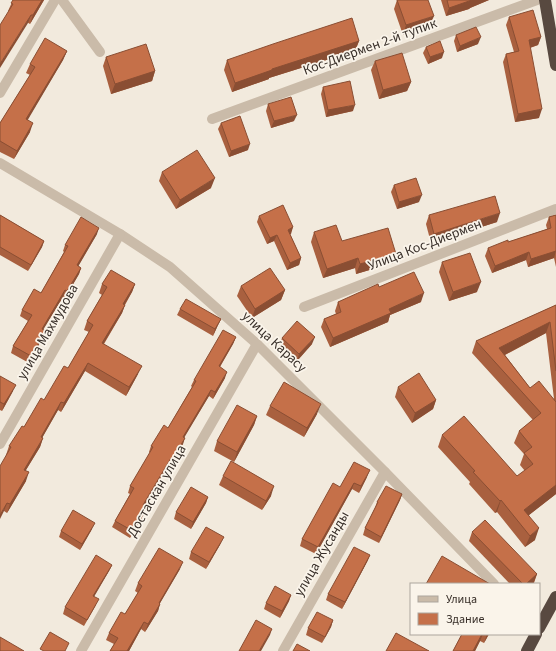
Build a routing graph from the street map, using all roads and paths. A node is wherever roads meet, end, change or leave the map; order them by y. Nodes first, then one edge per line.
1 (55, 0) edge
2 (62, 0) edge
3 (537, 0) edge
4 (545, 0) edge
5 (100, 52) dead end
6 (556, 65) edge
7 (0, 93) edge
8 (212, 119) dead end
9 (0, 163) edge
10 (556, 209) edge
11 (120, 234) junction
12 (304, 307) dead end
13 (257, 344) junction
14 (0, 444) edge
15 (386, 472) junction
16 (493, 583) edge
17 (556, 597) edge
18 (540, 626) edge
19 (535, 635) edge
20 (81, 651) edge
21 (283, 651) edge
22 (527, 651) edge

1 - 7 street
2 - 5 street
3 - 8 street, Кос-Диермен 2-й тупик
4 - 6 highway
9 - 11 street, улица Карасу
10 - 12 street, Улица Кос-Диермен
11 - 13 street, улица Карасу
11 - 14 street, улица Махмудова
13 - 15 street, улица Карасу
13 - 20 street, Достаскан улица
15 - 16 street, улица Карасу
15 - 21 street, улица Жусанды
17 - 18 highway
19 - 22 highway

